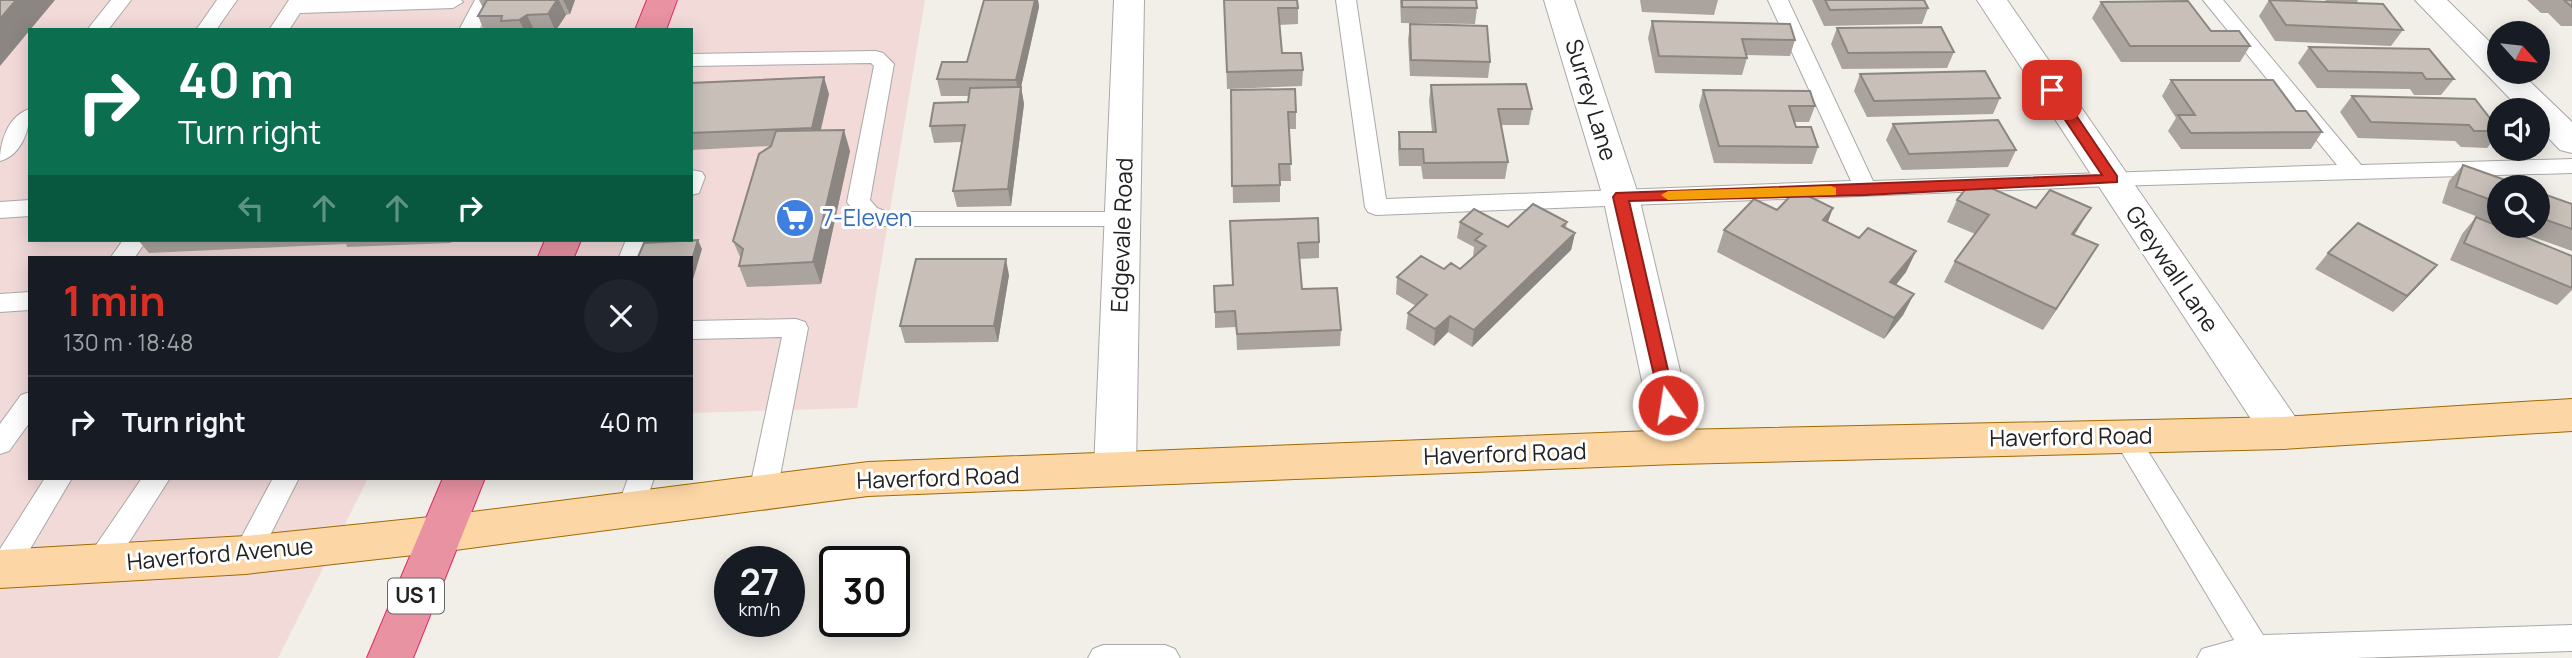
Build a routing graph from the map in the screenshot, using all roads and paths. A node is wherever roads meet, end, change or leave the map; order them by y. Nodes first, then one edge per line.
1 (121, 0) edge
2 (227, 0) edge
3 (485, 0) edge
4 (662, 0) edge
5 (1129, 0) edge
6 (1346, 0) edge
7 (1559, 0) edge
8 (1779, 0) edge
9 (1992, 0) edge
10 (2213, 0) edge
11 (2430, 0) edge
12 (453, 2) dead end
13 (297, 3) edge
14 (99, 28) edge
15 (207, 28) edge
16 (280, 28) edge
17 (470, 28) edge
18 (651, 28) edge
19 (2487, 57) edge
20 (693, 60) edge
21 (2514, 84) edge
22 (28, 119) edge
23 (2572, 142) edge
24 (0, 154) edge
25 (2572, 166) edge
26 (2355, 172) junction
27 (2112, 179) junction
28 (1866, 190) junction
29 (1621, 197) junction
30 (28, 208) edge
31 (0, 210) edge
32 (1123, 220) junction
33 (28, 301) edge
34 (0, 303) edge
35 (693, 330) edge
36 (28, 405) edge
37 (2568, 420) edge
38 (2283, 433) junction
39 (2125, 436) junction
40 (0, 444) edge
41 (1677, 447) junction
42 (1115, 469) junction
43 (58, 480) edge
44 (156, 480) edge
45 (285, 480) edge
46 (463, 480) edge
47 (763, 492) junction
48 (636, 493) edge
49 (440, 534) junction
50 (246, 555) junction
51 (100, 563) junction
52 (1, 569) edge
53 (2572, 638) edge
54 (2258, 653) edge
55 (390, 658) edge
56 (1103, 658) edge
57 (1165, 658) edge
58 (2212, 658) edge

1 - 14 lane
2 - 15 lane
3 - 17 lane
4 - 18 highway
5 - 32 street, Edgevale Road
6 - 29 lane
7 - 29 street, Surrey Lane
8 - 28 lane
9 - 27 street, Greywall Lane
10 - 26 lane
11 - 19 street
12 - 13 lane
13 - 16 lane
20 - 32 lane
21 - 23 street
22 - 24 lane
25 - 26 lane
26 - 27 lane
27 - 28 lane
27 - 38 street, Greywall Lane
28 - 29 lane
29 - 41 street, Surrey Lane
30 - 31 lane
32 - 42 street, Edgevale Road
33 - 34 lane
35 - 47 lane
36 - 40 lane
37 - 38 main road, Haverford Road
38 - 39 main road, Haverford Road
39 - 41 main road, Haverford Road
39 - 54 lane
41 - 42 main road, Haverford Road
42 - 47 main road, Haverford Road
43 - 52 lane
44 - 51 lane
45 - 50 lane
46 - 49 highway, US 1
47 - 48 main road, Haverford Road
48 - 49 main road, Haverford Road
49 - 50 main road, Haverford Avenue
49 - 55 highway, US 1
50 - 51 main road, Haverford Avenue
51 - 52 main road, Haverford Avenue
53 - 54 lane
54 - 58 lane
56 - 57 lane

